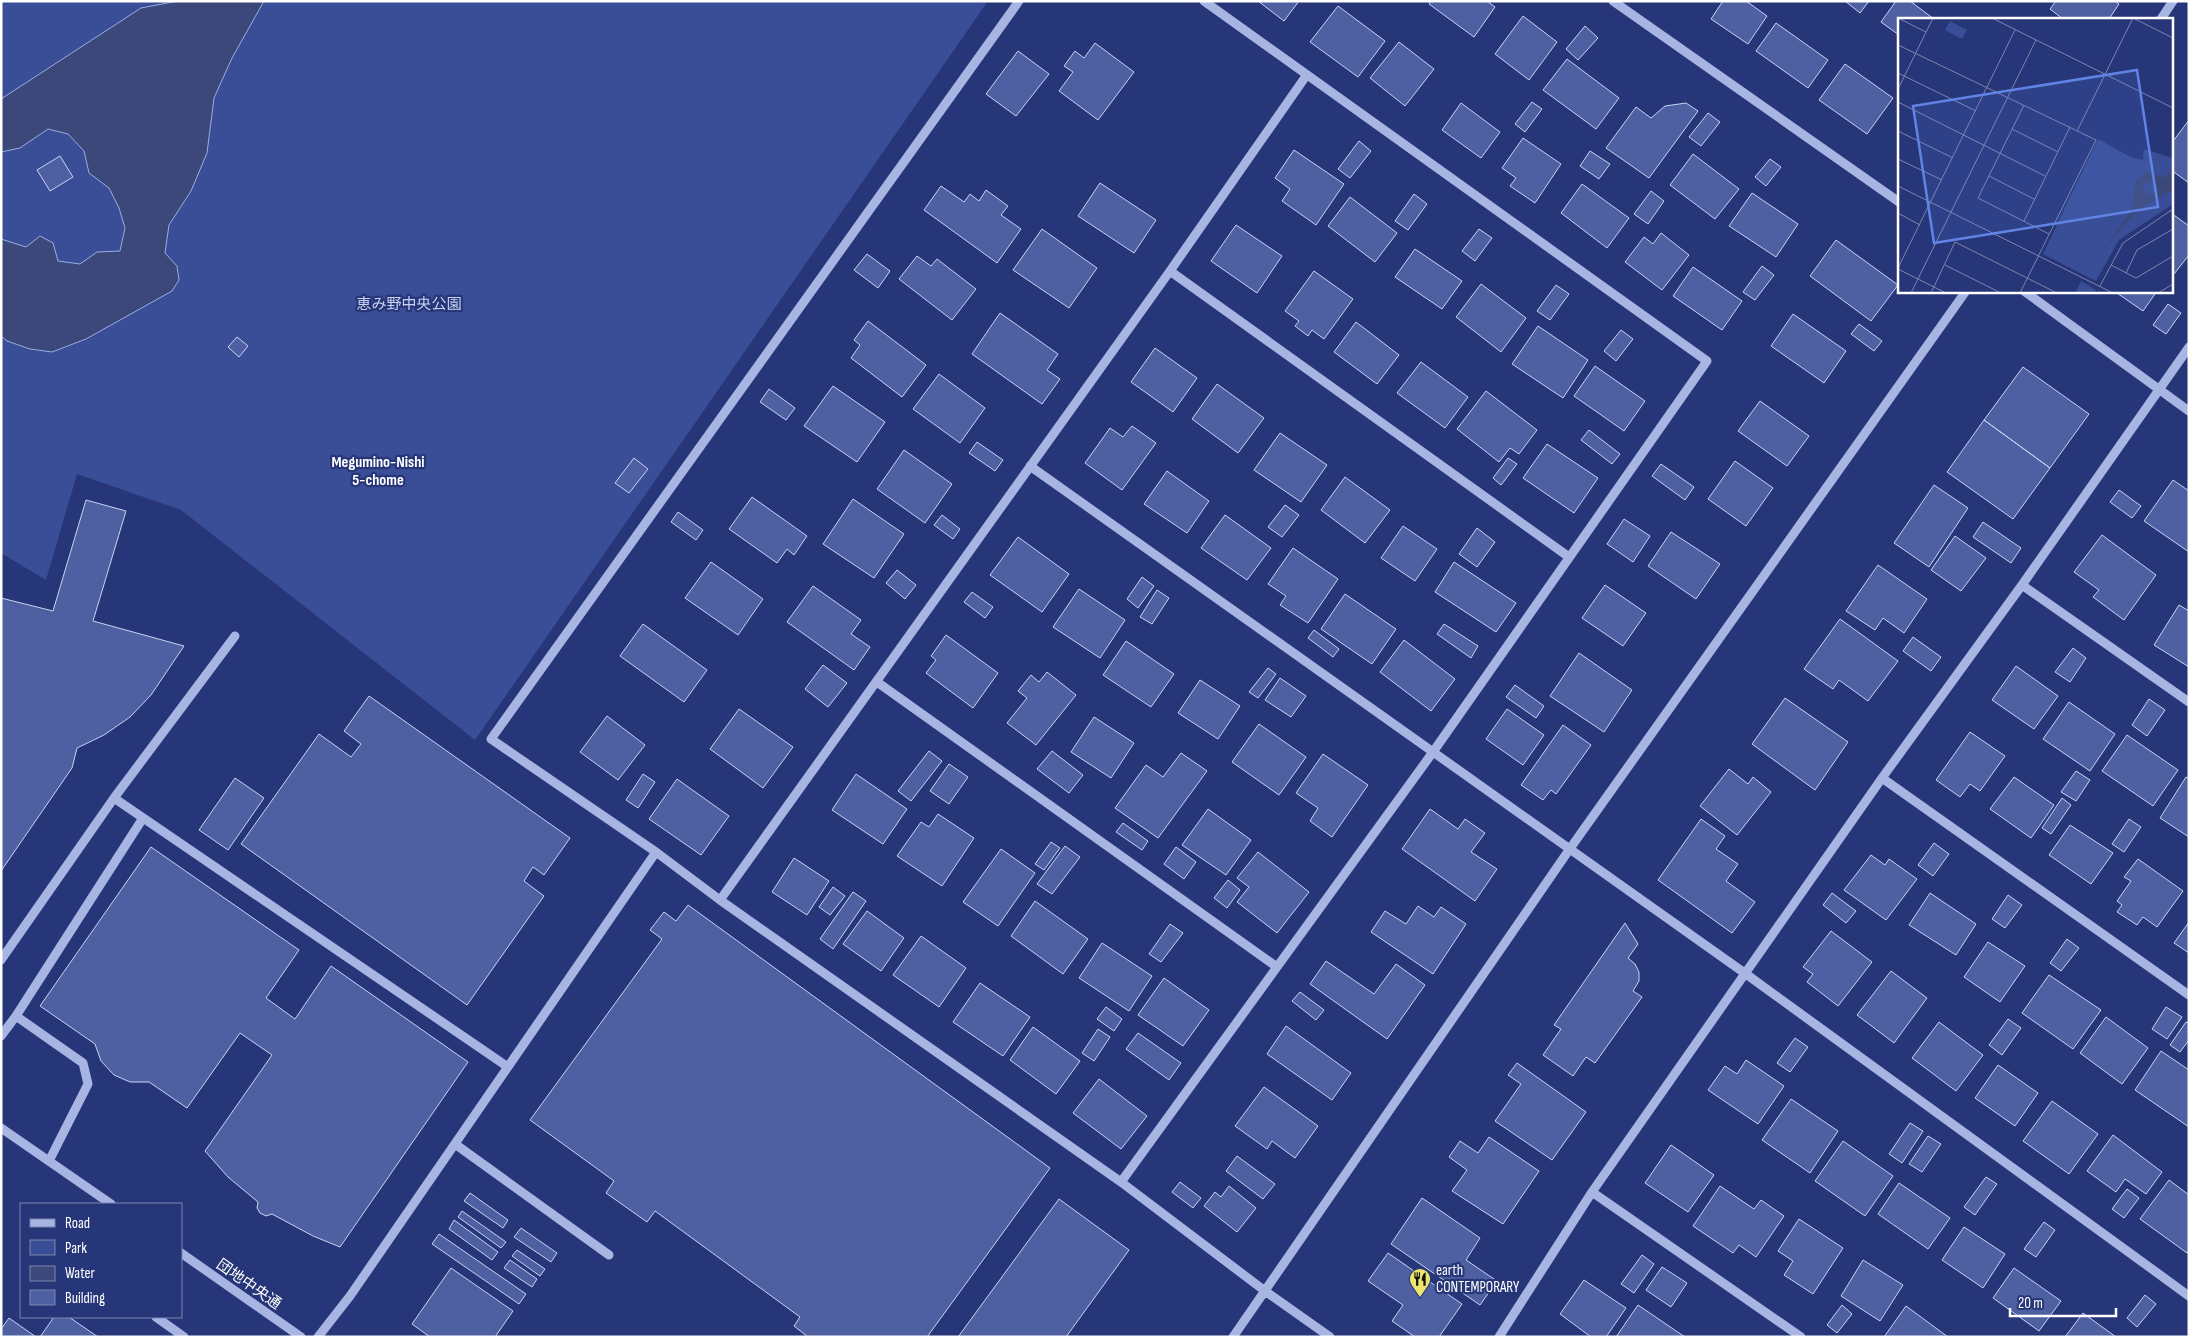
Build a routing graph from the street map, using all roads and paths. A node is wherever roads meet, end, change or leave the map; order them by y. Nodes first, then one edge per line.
1 (1019, 1) edge
2 (1204, 1) edge
3 (1613, 1) edge
4 (2174, 1) edge
5 (2162, 18) edge
6 (1306, 76) junction
7 (1898, 201) edge
8 (1170, 271) junction
9 (1965, 292) edge
10 (2025, 292) edge
11 (2189, 346) edge
12 (2158, 389) junction
13 (2189, 411) edge
14 (1030, 466) junction
15 (1569, 557) junction
16 (2022, 585) junction
17 (235, 636) dead end
18 (877, 682) junction
19 (2189, 702) edge
20 (1433, 752) junction
21 (1882, 778) junction
22 (114, 798) junction
23 (143, 818) junction
24 (1569, 850) junction
25 (656, 852) junction
26 (720, 900) junction
27 (1, 960) edge
28 (1277, 967) junction
29 (1746, 974) junction
30 (2189, 995) edge
31 (16, 1016) junction
32 (1, 1036) edge
33 (508, 1067) junction
34 (1, 1128) edge
35 (455, 1144) junction
36 (49, 1161) junction
37 (1121, 1182) junction
38 (1592, 1192) junction
39 (110, 1203) edge
40 (182, 1255) edge
41 (609, 1255) dead end
42 (1265, 1291) junction
43 (2189, 1296) edge
44 (157, 1318) edge
45 (184, 1337) edge
46 (301, 1337) edge
47 (318, 1337) edge
48 (1233, 1337) edge
49 (1330, 1337) edge
50 (1499, 1337) edge
51 (1800, 1337) edge

1 - 25 street
2 - 6 street
3 - 7 street
4 - 5 street
6 - 8 street
6 - 15 street
8 - 14 street
8 - 15 street
9 - 24 street
10 - 12 street
11 - 12 street
12 - 13 street
12 - 16 street
14 - 18 street
14 - 20 street
15 - 20 street
16 - 19 street
16 - 21 street
17 - 22 street
18 - 26 street
18 - 28 street
20 - 24 street
20 - 28 street
21 - 29 street
21 - 30 street
22 - 23 street
22 - 27 street
23 - 31 street
23 - 33 street
24 - 29 street
24 - 42 street
25 - 26 street
25 - 33 street
26 - 37 street
28 - 37 street
29 - 38 street
29 - 43 street
31 - 32 street
31 - 36 street
33 - 35 street
34 - 36 street
35 - 41 street
35 - 47 street
36 - 39 street
37 - 42 street
38 - 50 street
38 - 51 street
40 - 46 street, 団地中央通
42 - 48 street
42 - 49 street
44 - 45 street

